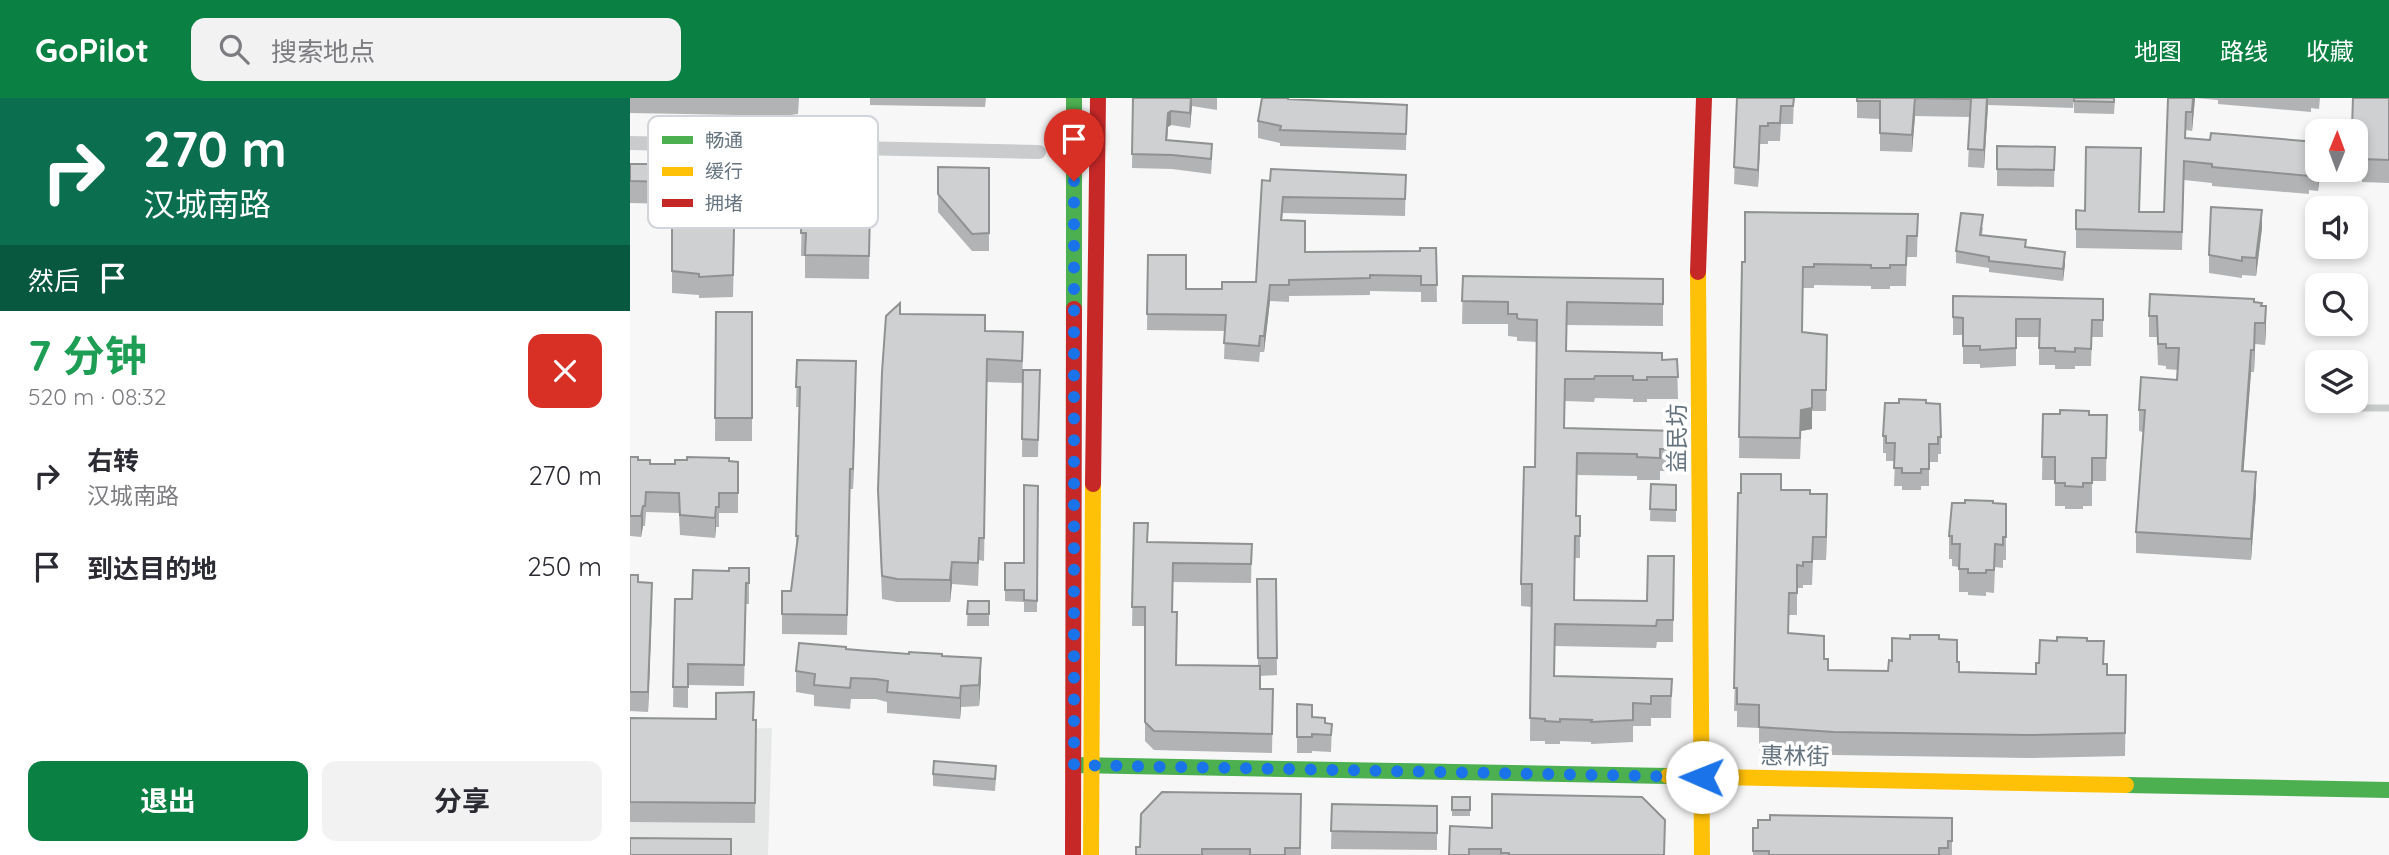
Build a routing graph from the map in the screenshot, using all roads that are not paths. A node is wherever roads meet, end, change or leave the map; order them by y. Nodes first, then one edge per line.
1 (1074, 98) edge
2 (1098, 98) edge
3 (1704, 98) edge
4 (630, 143) edge
5 (648, 143) edge
6 (878, 148) edge
7 (1038, 152) dead end
8 (2368, 408) edge
9 (2389, 408) edge
10 (1074, 765) junction
11 (1092, 766) junction
12 (1702, 777) junction
13 (2389, 790) edge
14 (1073, 855) edge
15 (1091, 855) edge
16 (1702, 855) edge

1 - 10 street
2 - 11 street
3 - 12 street, 益民坊
4 - 5 street
6 - 7 street
8 - 9 lane
10 - 11 street, 惠林街
10 - 14 street
11 - 12 street, 惠林街
11 - 15 street
12 - 13 street, 惠林街
12 - 16 street, 益民坊

